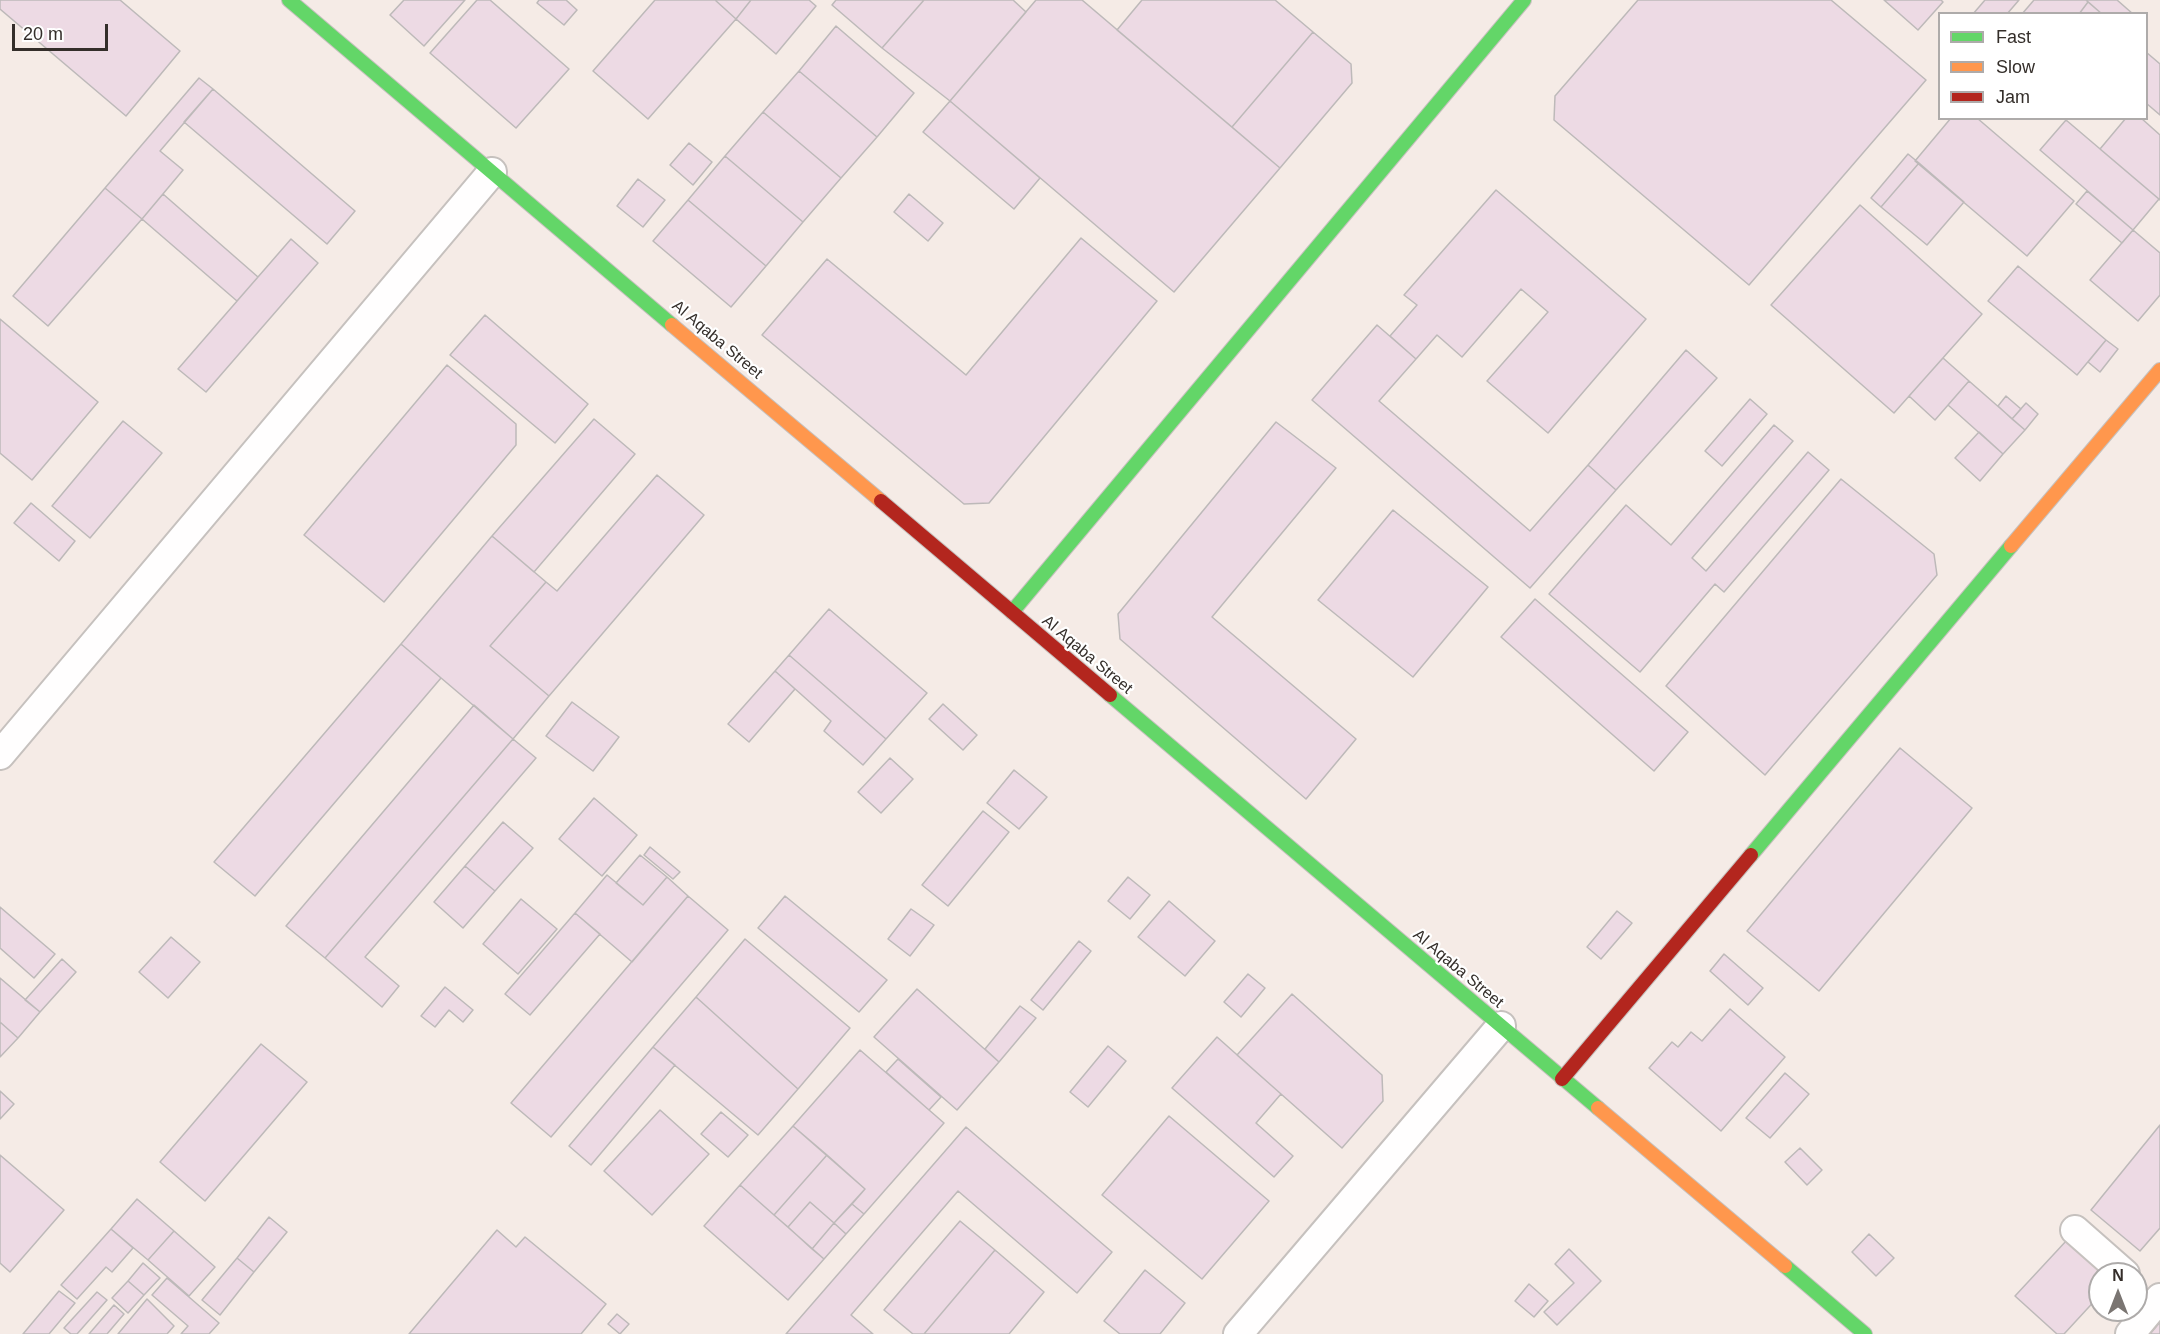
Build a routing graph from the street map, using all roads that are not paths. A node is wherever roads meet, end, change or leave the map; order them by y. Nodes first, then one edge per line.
1 (290, 0) edge
2 (1524, 0) edge
3 (492, 172) junction
4 (2160, 370) edge
5 (1012, 612) junction
6 (0, 754) edge
7 (1501, 1026) junction
8 (1562, 1079) junction
9 (2075, 1230) dead end
10 (2112, 1262) edge
11 (2159, 1300) edge
12 (1238, 1334) edge
13 (1865, 1334) edge
14 (2130, 1334) edge

1 - 3 street, Al Aqaba Street
2 - 5 street
3 - 5 street, Al Aqaba Street
3 - 6 street
4 - 8 street
5 - 7 street, Al Aqaba Street
7 - 8 street, Al Aqaba Street
7 - 12 street
8 - 13 street, Al Aqaba Street
9 - 10 street
11 - 14 street

